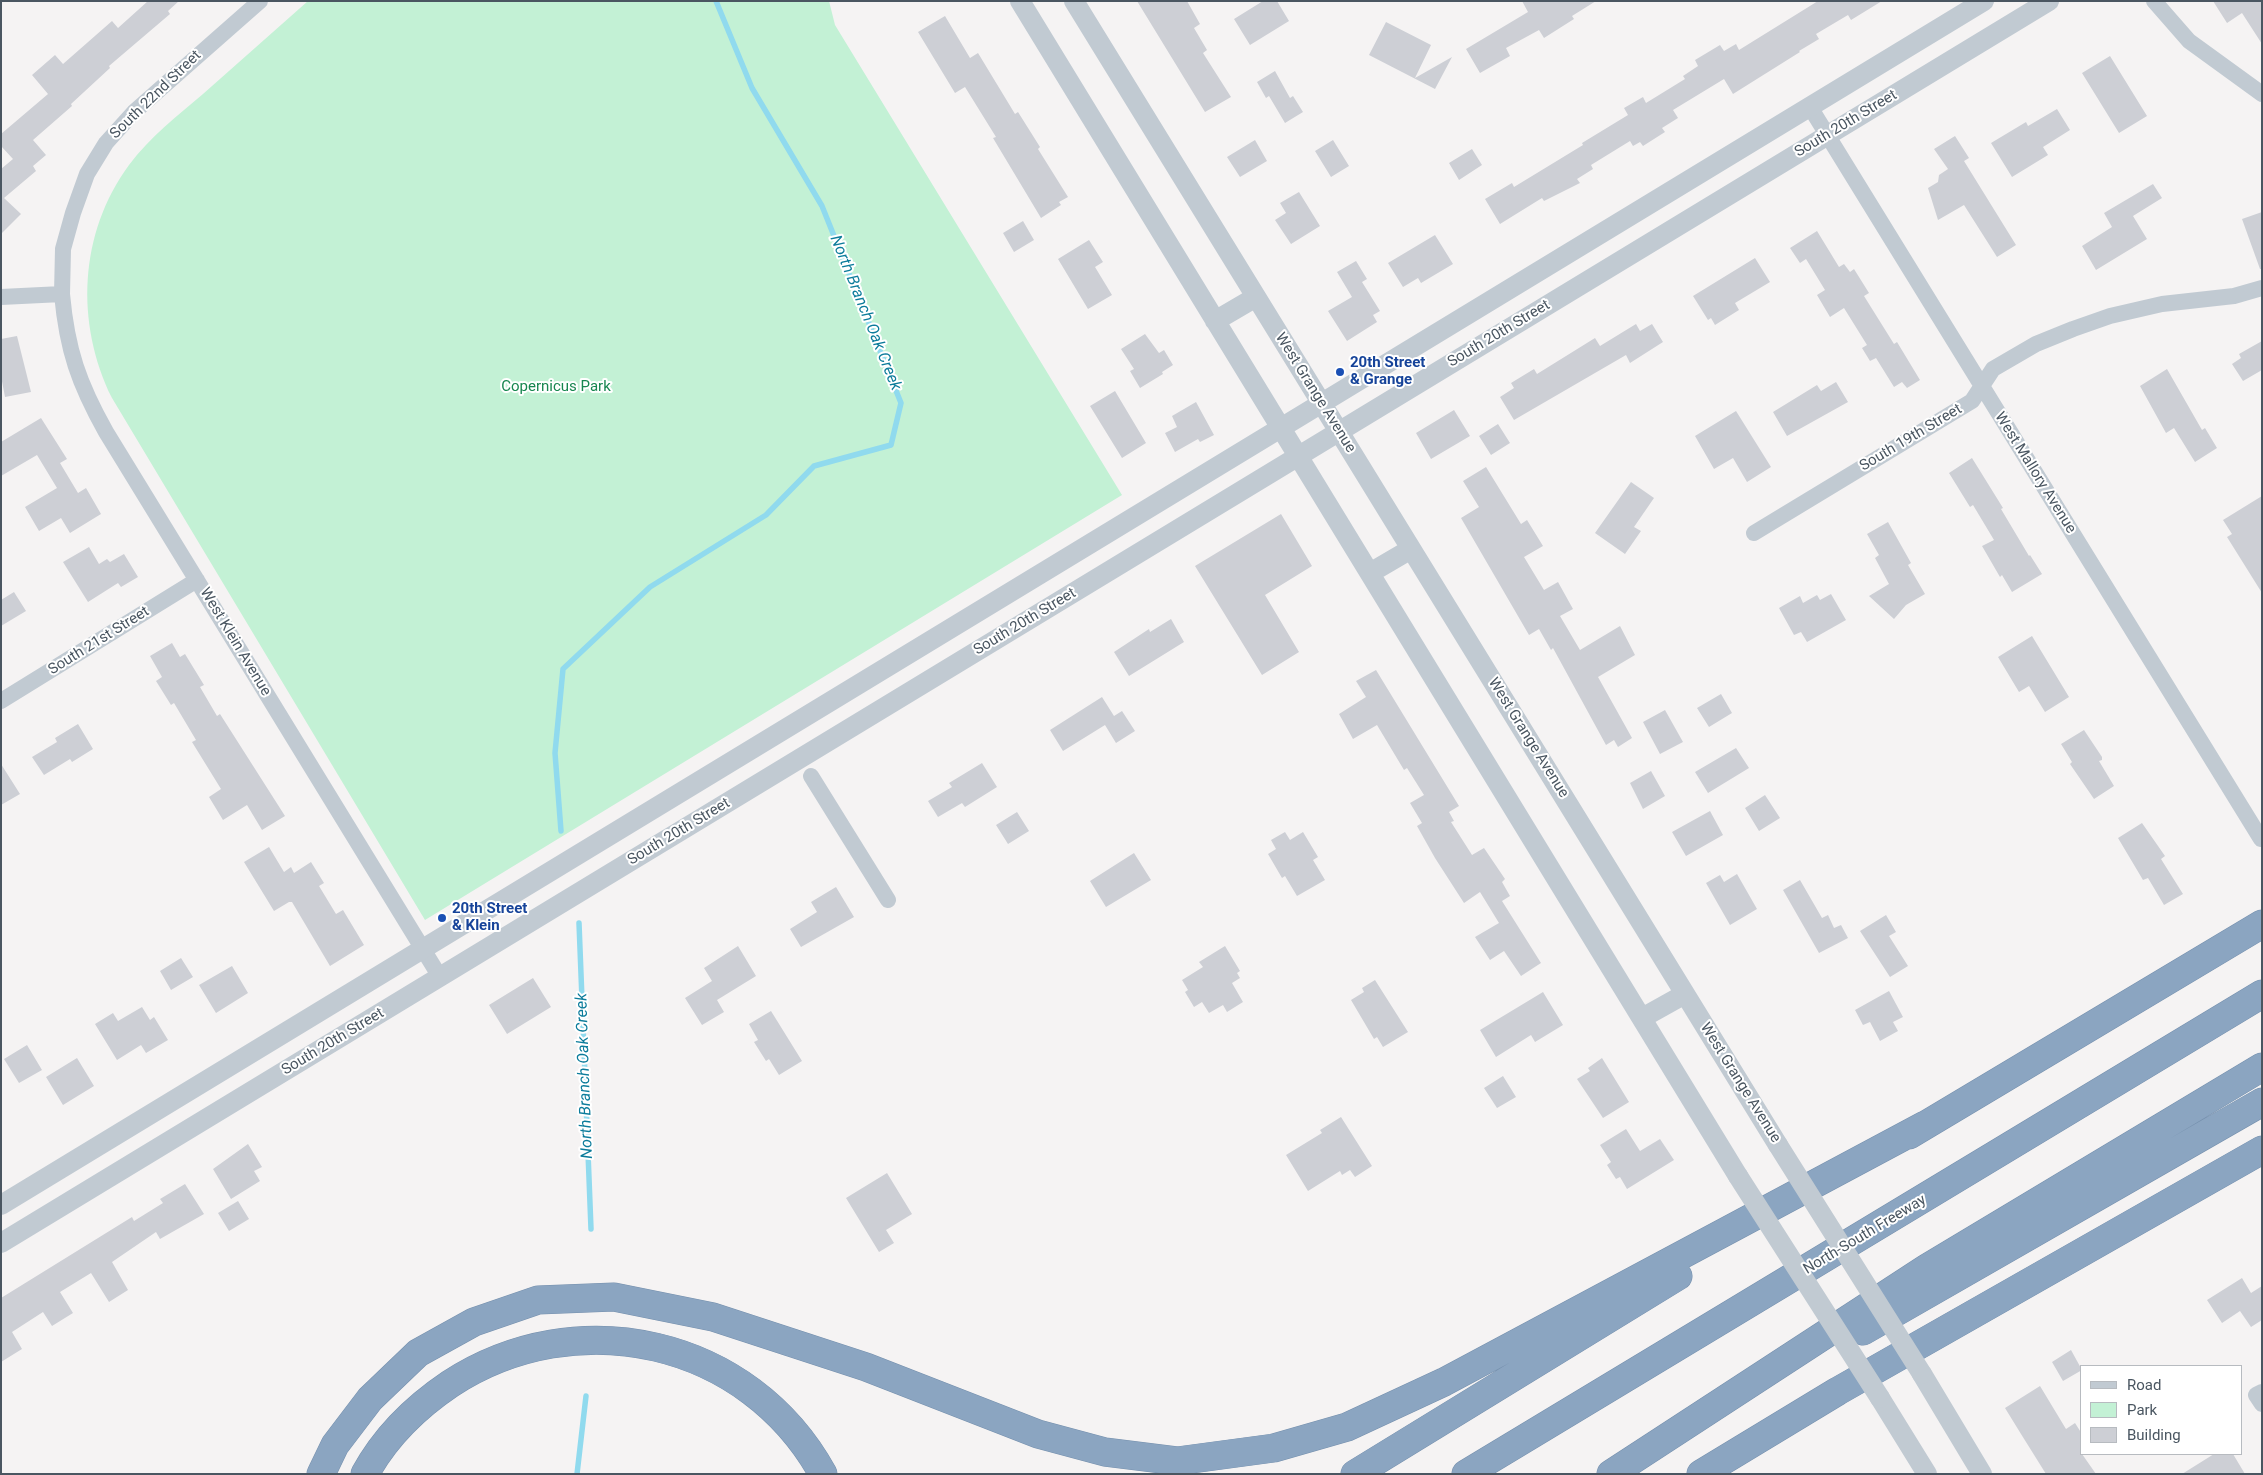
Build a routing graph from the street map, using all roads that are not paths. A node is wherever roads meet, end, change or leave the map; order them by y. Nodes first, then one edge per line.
1 (260, 1) edge
2 (1020, 1) edge
3 (1074, 1) edge
4 (1984, 1) edge
5 (2049, 1) edge
6 (2154, 1) edge
7 (2262, 94) edge
8 (1810, 106) junction
9 (1828, 135) junction
10 (2262, 288) edge
11 (62, 294) junction
12 (1, 297) edge
13 (1256, 297) junction
14 (1215, 321) junction
15 (1982, 386) junction
16 (1321, 402) junction
17 (1280, 428) junction
18 (1339, 431) junction
19 (1298, 456) junction
20 (1754, 534) dead end
21 (1411, 549) junction
22 (1370, 573) junction
23 (197, 580) junction
24 (1, 702) edge
25 (811, 776) dead end
26 (2261, 839) edge
27 (888, 900) dead end
28 (2262, 924) edge
29 (422, 948) junction
30 (440, 977) junction
31 (1685, 994) junction
32 (2262, 994) edge
33 (1642, 1018) junction
34 (2262, 1067) edge
35 (2262, 1102) edge
36 (1925, 1125) junction
37 (2262, 1150) edge
38 (1, 1204) edge
39 (1, 1243) edge
40 (321, 1474) edge
41 (365, 1474) edge
42 (823, 1474) edge
43 (1355, 1474) edge
44 (1466, 1474) edge
45 (1610, 1474) edge
46 (1614, 1474) edge
47 (1701, 1474) edge
48 (1927, 1474) edge
49 (1982, 1474) edge

1 - 11 street, South 22nd Street
2 - 14 street
3 - 13 street, West Grange Avenue
4 - 8 street
5 - 9 street, South 20th Street
6 - 7 street
8 - 9 street, West Mallory Avenue
8 - 16 street
9 - 15 street, West Mallory Avenue
9 - 18 street, South 20th Street
10 - 15 street, South 19th Street
11 - 12 street
11 - 23 street, West Klein Avenue
13 - 14 street
13 - 16 street, West Grange Avenue
14 - 17 street
15 - 20 street, South 19th Street
15 - 26 street, West Mallory Avenue
16 - 17 street
16 - 18 street, West Grange Avenue
17 - 19 street
17 - 29 street
18 - 19 street, South 20th Street
18 - 21 street, West Grange Avenue
19 - 22 street
19 - 30 street, South 20th Street
21 - 22 street
21 - 31 street, West Grange Avenue
22 - 33 street
23 - 24 street, South 21st Street
23 - 29 street, West Klein Avenue
25 - 27 street
28 - 36 highway
29 - 30 street, West Klein Avenue
29 - 38 street
30 - 39 street, South 20th Street
31 - 33 street
31 - 49 street, West Grange Avenue, bridge
32 - 44 highway, North-South Freeway
33 - 48 street, bridge
34 - 45 highway
35 - 46 highway
36 - 40 highway
36 - 43 highway
37 - 47 highway
41 - 42 highway

